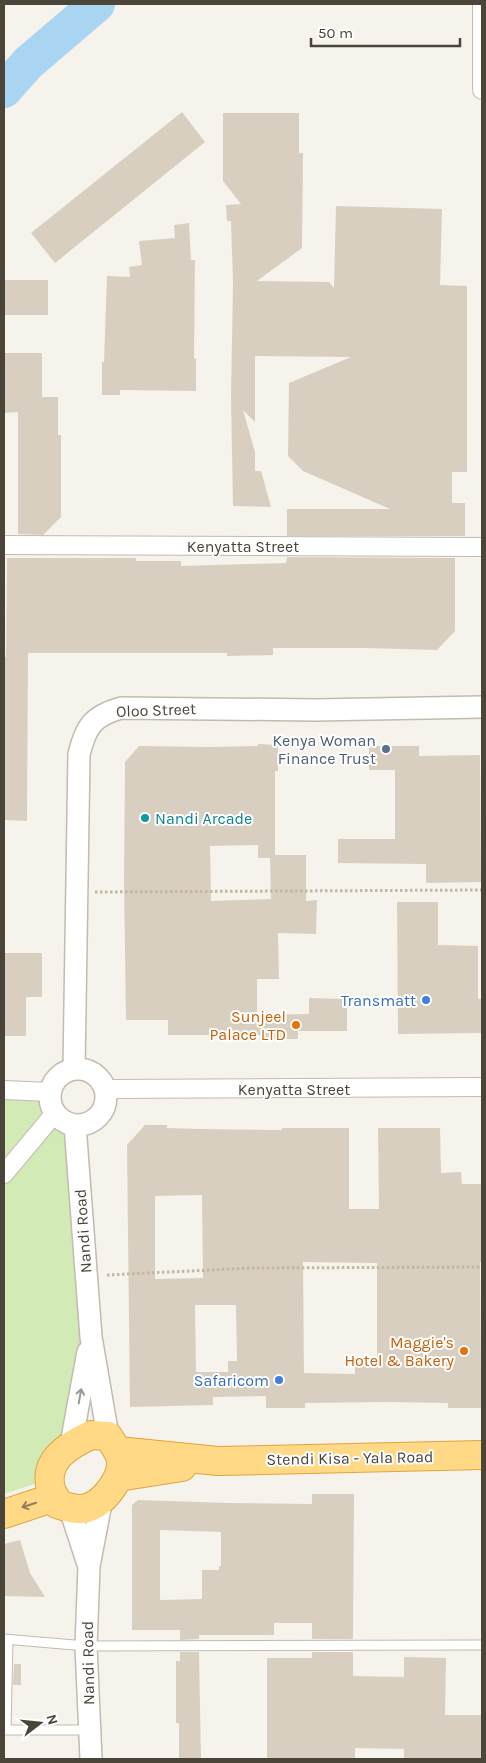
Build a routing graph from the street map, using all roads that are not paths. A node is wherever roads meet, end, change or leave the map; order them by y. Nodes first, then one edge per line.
1 (482, 4) edge
2 (482, 90) edge
3 (4, 545) edge
4 (482, 546) edge
5 (482, 706) edge
6 (74, 1068) junction
7 (482, 1087) edge
8 (105, 1089) junction
9 (4, 1090) edge
10 (50, 1092) junction
11 (55, 1113) junction
12 (75, 1125) junction
13 (4, 1174) edge
14 (91, 1336) junction
15 (71, 1444) junction
16 (113, 1444) junction
17 (482, 1455) edge
18 (218, 1461) junction
19 (110, 1488) junction
20 (4, 1495) edge
21 (58, 1495) junction
22 (4, 1514) edge
23 (89, 1566) junction
24 (6, 1640) edge
25 (86, 1646) junction
26 (482, 1646) edge
27 (5, 1730) edge
28 (90, 1730) junction
29 (90, 1759) edge

1 - 2 street
3 - 4 street, Kenyatta Street
5 - 6 street, Oloo Street
6 - 8 street
6 - 10 street
7 - 8 street, Kenyatta Street
8 - 12 street
9 - 10 street
10 - 11 street
11 - 12 street
11 - 13 street
12 - 14 street, Nandi Road
15 -> 14 street, Nandi Road
14 - 16 street, Nandi Road
15 - 16 highway
15 - 21 highway
16 - 18 highway, Stendi Kisa - Yala Road
16 - 19 highway
17 - 18 highway, Stendi Kisa - Yala Road
18 - 19 highway, Stendi Kisa - Yala Road
19 - 21 highway
19 - 23 street, Nandi Road
20 - 21 highway
21 -> 22 highway
21 - 23 street, Nandi Road
23 - 25 street, Nandi Road
24 - 25 lane
24 - 27 lane
25 - 26 lane
25 - 28 street, Nandi Road
27 - 28 lane
28 - 29 street, Nandi Road

